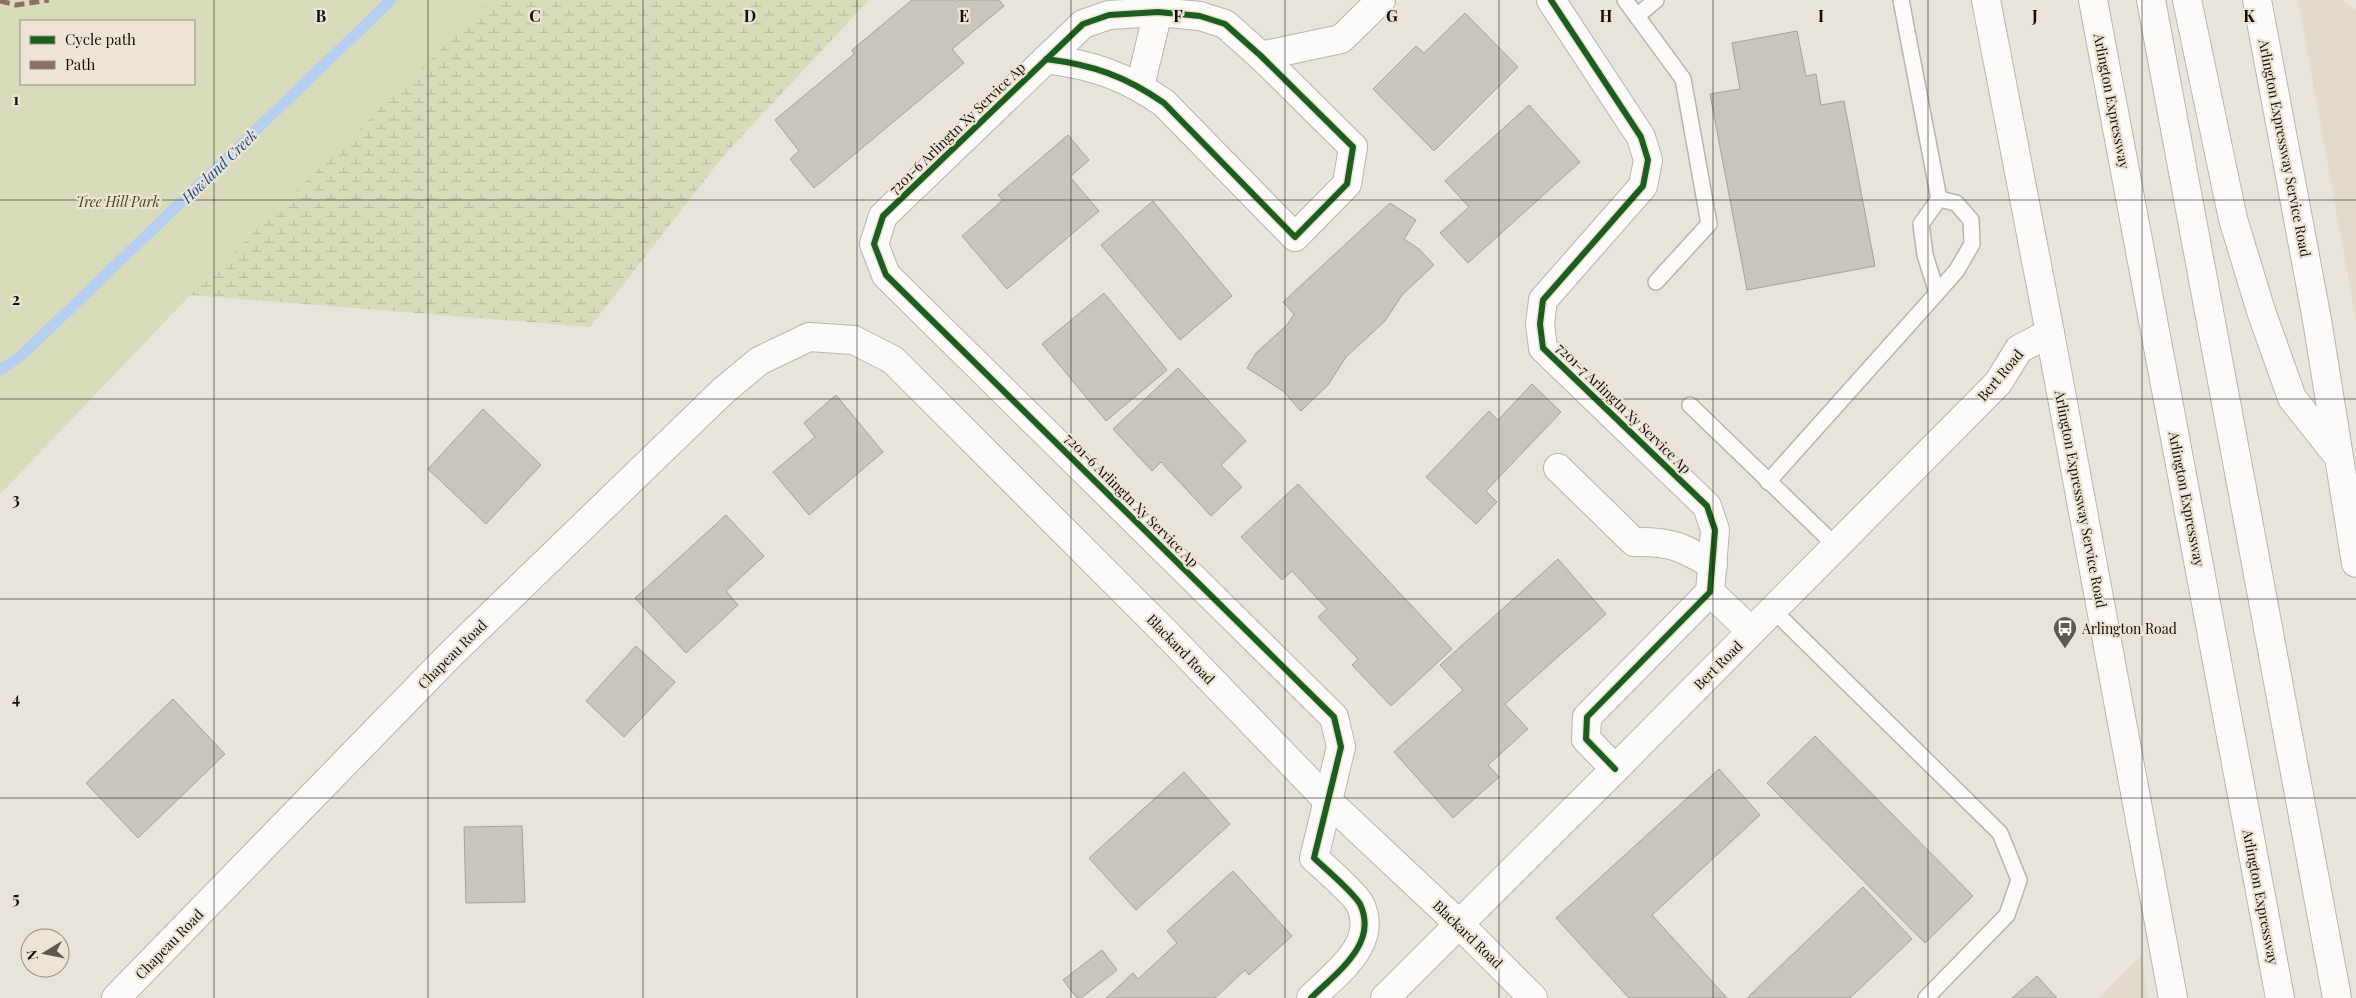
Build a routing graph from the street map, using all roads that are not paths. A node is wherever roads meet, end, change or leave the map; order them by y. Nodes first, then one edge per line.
1 (1381, 0) edge
2 (1551, 0) edge
3 (1625, 0) edge
4 (1656, 0) edge
5 (1901, 0) edge
6 (1986, 0) edge
7 (2093, 0) edge
8 (2151, 0) edge
9 (2187, 0) edge
10 (2257, 0) edge
11 (1158, 12) junction
12 (1637, 16) junction
13 (1261, 56) junction
14 (1046, 59) junction
15 (1140, 86) junction
16 (1939, 199) junction
17 (1656, 282) dead end
18 (1938, 293) junction
19 (2050, 333) junction
20 (810, 337) joint
21 (1690, 405) dead end
22 (2338, 456) junction
23 (1558, 468) dead end
24 (1768, 482) junction
25 (1836, 546) junction
26 (2356, 562) edge
27 (1713, 565) junction
28 (1710, 592) junction
29 (1772, 609) junction
30 (1751, 631) junction
31 (1615, 769) junction
32 (1328, 801) junction
33 (1459, 924) junction
34 (116, 998) edge
35 (1311, 998) edge
36 (1385, 998) edge
37 (1533, 998) edge
38 (1926, 998) edge
39 (2173, 998) edge
40 (2280, 998) edge
41 (2338, 998) edge

1 - 13 main road
2 - 27 main road, 7201-7 Arlingtn Xy Service Ap
3 - 12 lane
4 - 12 lane
5 - 16 lane
6 - 19 main road, Arlington Expressway Service Road
7 - 40 main road, Arlington Expressway
8 - 41 main road
9 - 22 main road
10 - 22 main road, Arlington Expressway Service Road
11 - 13 main road, 7201-6 Arlingtn Xy Service Ap
11 - 14 main road, 7201-6 Arlingtn Xy Service Ap
11 - 15 main road
12 - 17 lane
13 - 15 main road, 7201-6 Arlingtn Xy Service Ap
14 - 15 main road
14 - 32 main road, 7201-6 Arlingtn Xy Service Ap
16 - 18 lane
16 - 18 lane
18 - 24 lane
19 - 25 main road, Bert Road
19 - 39 main road, Arlington Expressway Service Road
20 - 32 main road, Blackard Road
20 - 34 main road, Chapeau Road
21 - 24 lane
22 - 26 main road, Arlington Expressway Service Road
23 - 27 main road
24 - 25 lane
25 - 29 main road, Bert Road
27 - 28 main road, 7201-7 Arlingtn Xy Service Ap
28 - 30 main road
28 - 31 main road
29 - 30 main road, Bert Road
29 - 38 lane
30 - 31 main road, Bert Road
31 - 33 main road, Bert Road
32 - 33 main road, Blackard Road
32 - 35 main road, 7201-6 Arlingtn Xy Service Ap
33 - 36 main road, Bert Road
33 - 37 main road, Blackard Road

